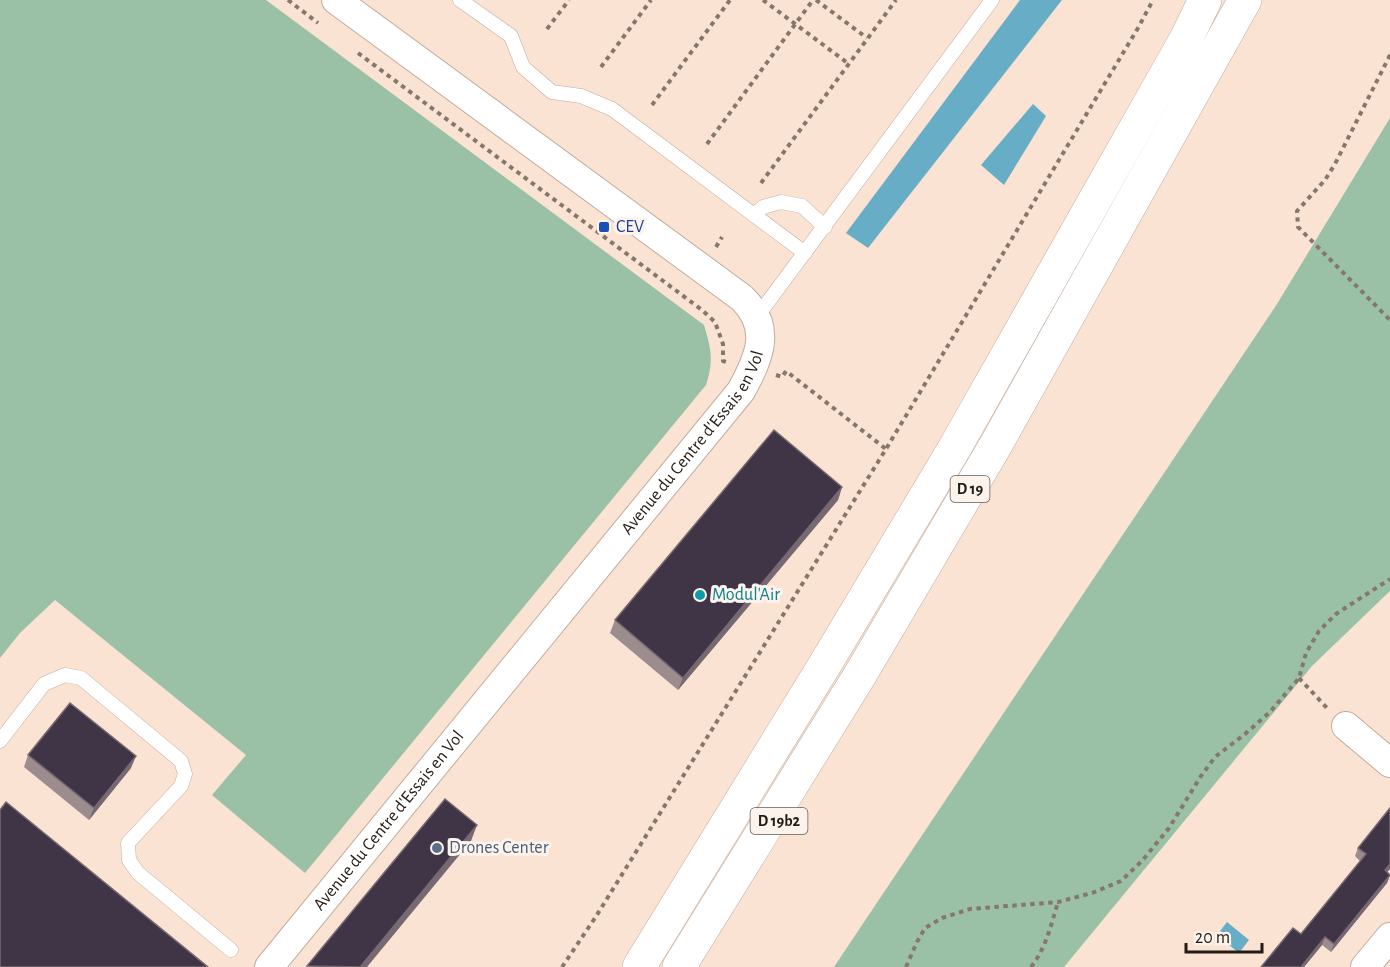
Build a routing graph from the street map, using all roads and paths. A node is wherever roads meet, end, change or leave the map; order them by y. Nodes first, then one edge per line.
1 (288, 0) edge
2 (336, 0) edge
3 (460, 0) edge
4 (569, 0) edge
5 (651, 0) edge
6 (730, 0) edge
7 (763, 0) edge
8 (815, 0) edge
9 (896, 0) edge
10 (992, 0) edge
11 (1153, 0) edge
12 (1205, 0) edge
13 (1245, 0) edge
14 (796, 24) junction
15 (325, 28) dead end
16 (547, 29) dead end
17 (867, 38) junction
18 (353, 49) dead end
19 (1390, 55) edge
20 (849, 64) junction
21 (601, 67) dead end
22 (652, 105) dead end
23 (707, 144) dead end
24 (761, 183) dead end
25 (754, 215) junction
26 (825, 226) junction
27 (805, 253) junction
28 (756, 318) junction
29 (1390, 320) edge
30 (754, 369) junction
31 (886, 449) junction
32 (1390, 579) edge
33 (860, 675) junction
34 (1299, 678) junction
35 (1346, 726) joint
36 (0, 741) edge
37 (1390, 763) edge
38 (1058, 902) junction
39 (1390, 937) edge
40 (231, 950) dead end
41 (269, 967) edge
42 (562, 967) edge
43 (639, 967) edge
44 (679, 967) edge
45 (698, 967) edge
46 (906, 967) edge
47 (1031, 967) edge
48 (1365, 967) edge

1 - 15 path
2 - 28 street, Avenue du Centre d'Essais en Vol
3 - 25 lane
4 - 16 path
5 - 21 path
6 - 22 path
7 - 14 path
8 - 14 path
8 - 17 path
9 - 17 path
10 - 26 lane
11 - 31 path
12 - 43 main road, D 19
13 - 33 main road, D 19
14 - 20 path
14 - 23 path
17 - 20 path
18 - 30 path
19 - 29 path
20 - 24 path
25 - 26 lane
25 - 27 lane
26 - 27 lane
27 - 28 lane
28 - 30 street, Avenue du Centre d'Essais en Vol
30 - 31 path
30 - 41 street, Avenue du Centre d'Essais en Vol
31 - 42 path
32 - 34 path
33 - 44 main road, D 19
33 - 45 main road, D 19b2
34 - 35 path
34 - 38 path
35 - 37 street
36 - 40 lane
38 - 46 path
38 - 47 path
39 - 48 street

